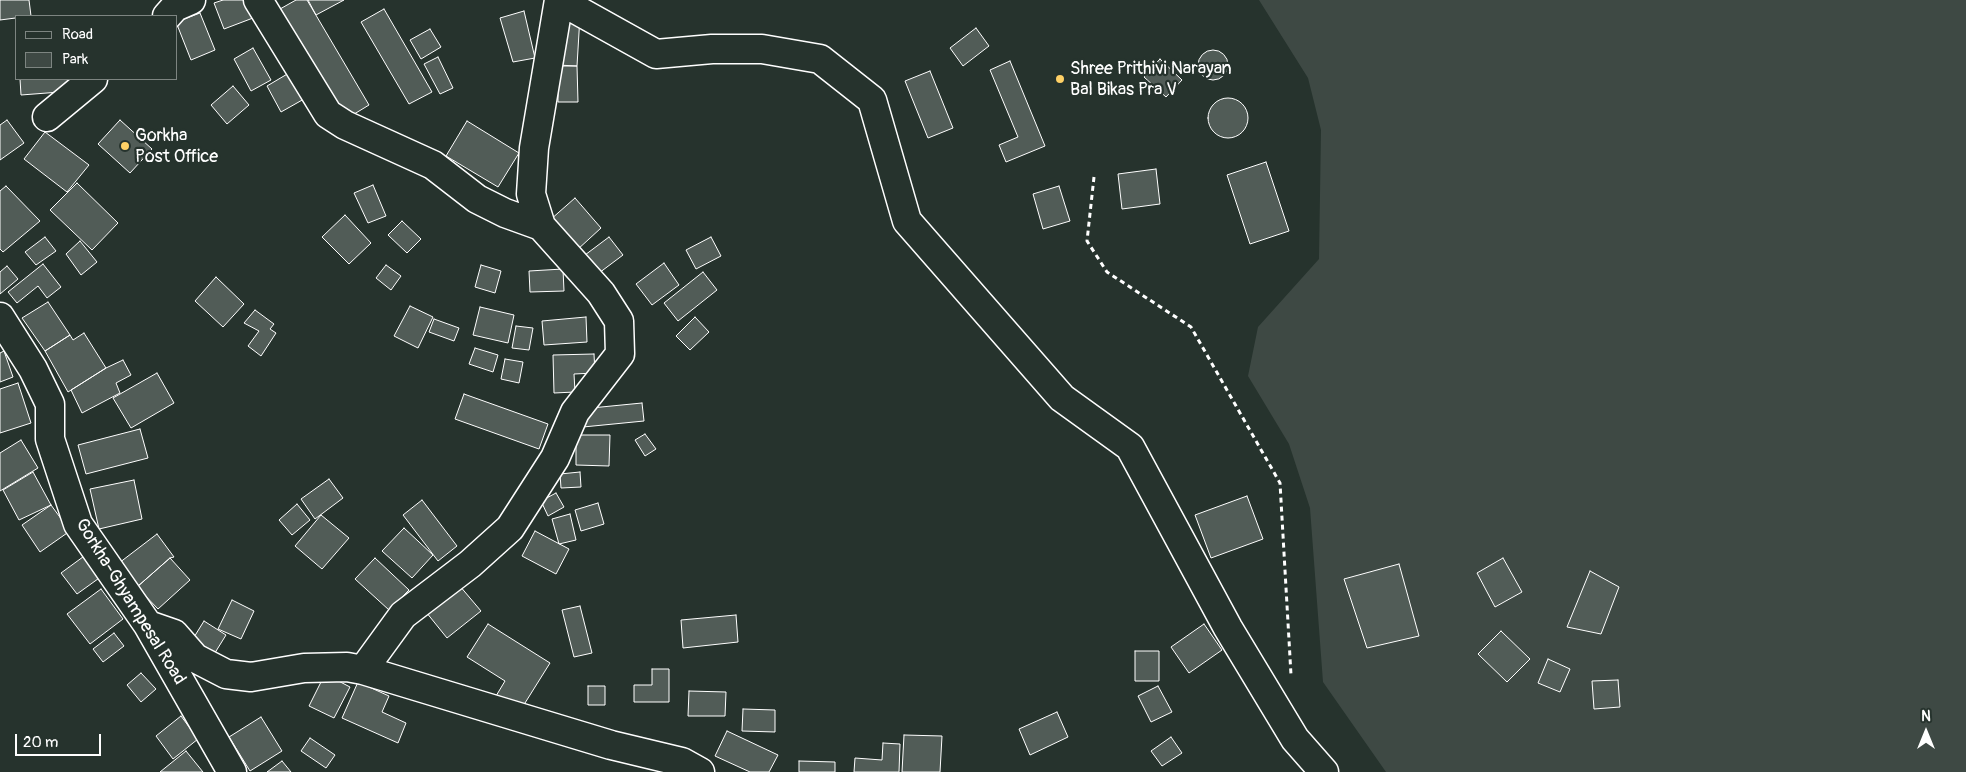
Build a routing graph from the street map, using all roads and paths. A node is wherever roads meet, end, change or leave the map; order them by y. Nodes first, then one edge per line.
1 (191, 0) edge
2 (258, 0) edge
3 (559, 0) edge
4 (168, 15) edge
5 (92, 80) edge
6 (48, 117) dead end
7 (1094, 177) dead end
8 (541, 226) junction
9 (0, 317) edge
10 (148, 625) junction
11 (363, 670) junction
12 (1292, 680) dead end
13 (232, 772) edge
14 (700, 772) edge
15 (1324, 772) edge

1 - 4 street
2 - 8 street
3 - 8 street
3 - 15 street
5 - 6 street
7 - 12 path
8 - 11 street
9 - 10 street, Gorkha-Ghyampesal Road
10 - 11 street
10 - 13 street, Gorkha-Ghyampesal Road
11 - 14 street

